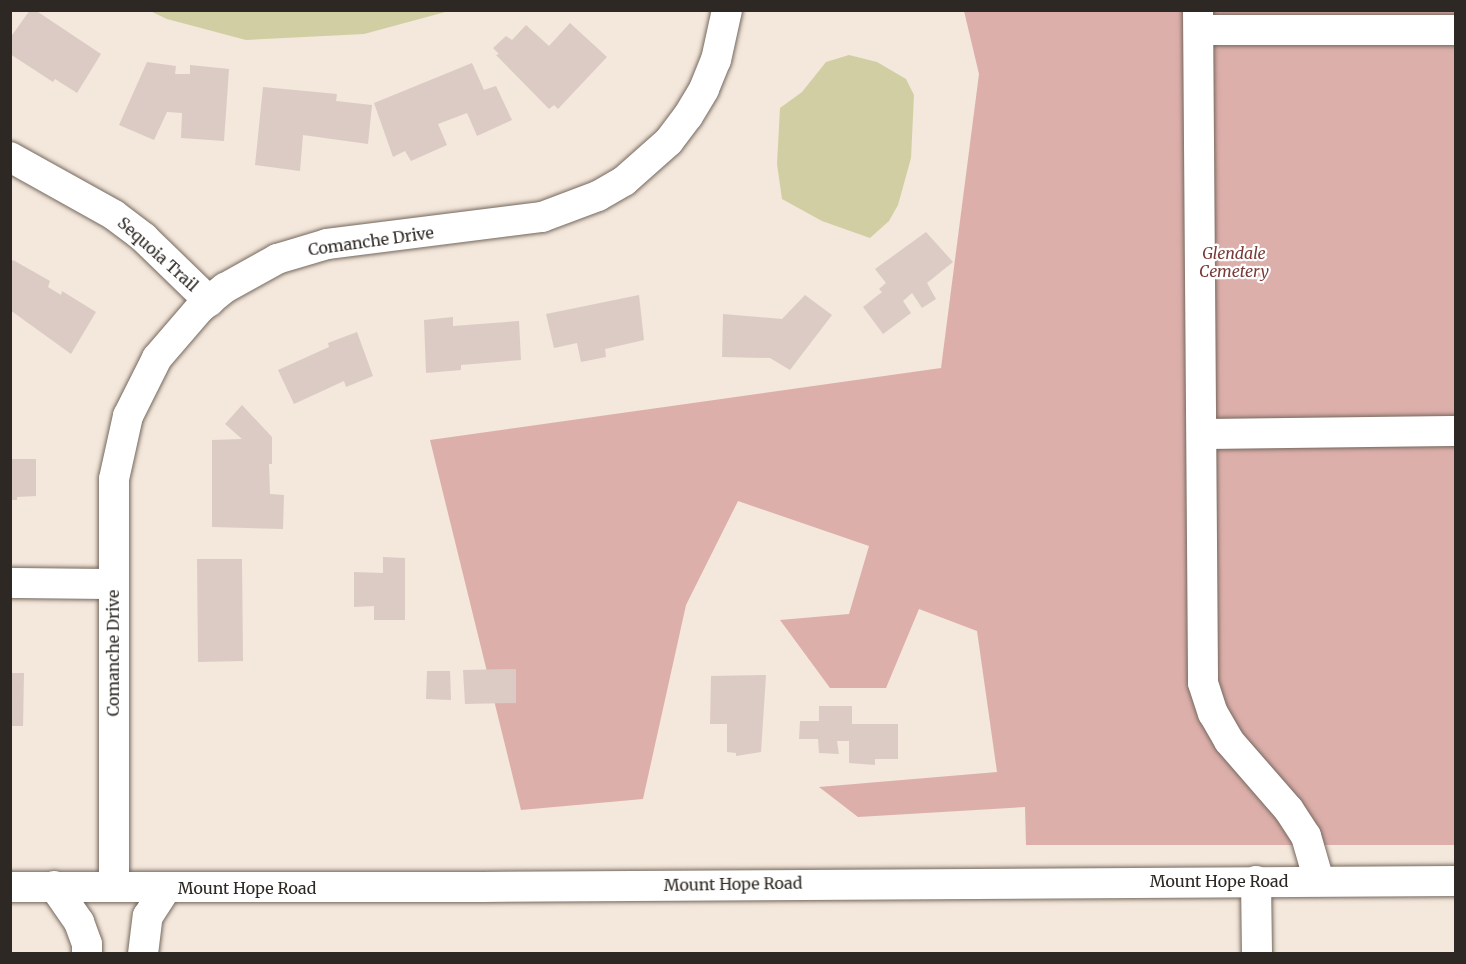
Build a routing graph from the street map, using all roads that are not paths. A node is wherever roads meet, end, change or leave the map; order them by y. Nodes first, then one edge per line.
1 (728, 10) edge
2 (1199, 20) edge
3 (1455, 30) edge
4 (10, 157) edge
5 (209, 301) junction
6 (1455, 431) edge
7 (1202, 434) junction
8 (10, 583) edge
9 (112, 584) junction
10 (1256, 881) junction
11 (1319, 881) junction
12 (1455, 881) edge
13 (10, 886) edge
14 (54, 886) junction
15 (114, 887) junction
16 (166, 888) junction
17 (87, 954) edge
18 (143, 954) edge
19 (1257, 954) edge

1 - 5 street, Comanche Drive
2 - 3 street
2 - 7 street
4 - 5 street, Sequoia Trail
5 - 9 street, Comanche Drive
6 - 7 street
7 - 11 street
8 - 9 street
9 - 15 street, Comanche Drive
10 - 11 street, Mount Hope Road
10 - 16 street, Mount Hope Road
10 - 19 street
11 - 12 street, Mount Hope Road
13 - 14 street, Mount Hope Road
14 - 15 street, Mount Hope Road
14 - 17 street
15 - 16 street, Mount Hope Road
16 - 18 street

